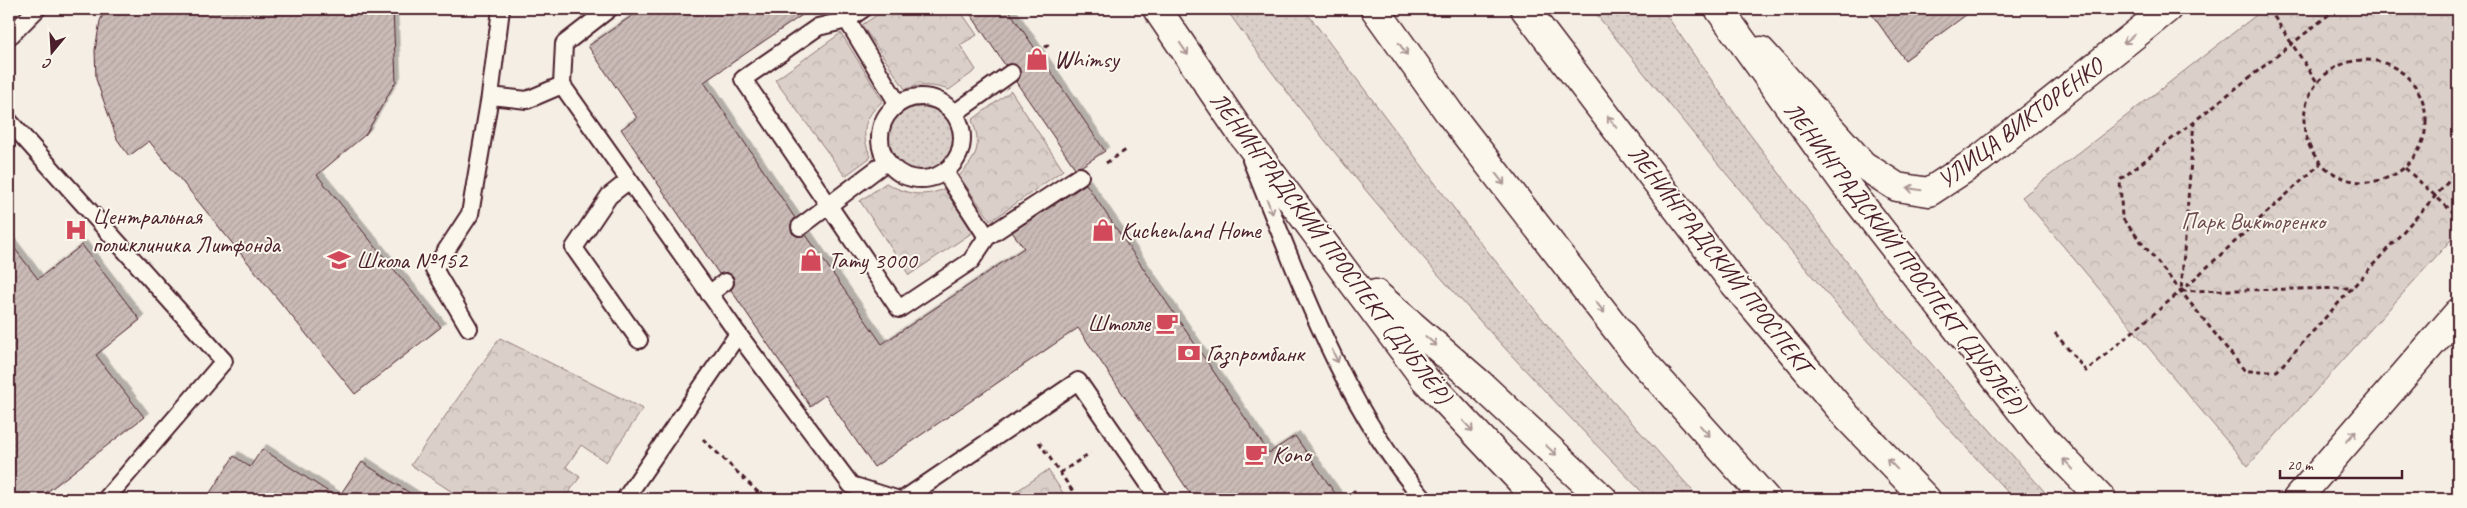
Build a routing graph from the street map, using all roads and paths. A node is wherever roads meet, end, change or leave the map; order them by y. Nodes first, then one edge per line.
1 (37, 9) edge
2 (501, 9) edge
3 (609, 9) edge
4 (863, 9) edge
5 (1157, 9) edge
6 (1375, 9) edge
7 (1525, 9) edge
8 (1719, 9) edge
9 (1723, 9) edge
10 (2167, 9) edge
11 (2269, 9) edge
12 (2336, 9) edge
13 (847, 20) junction
14 (9, 33) edge
15 (1052, 42) dead end
16 (2291, 44) junction
17 (1038, 53) dead end
18 (1010, 73) dead end
19 (2316, 82) junction
20 (562, 85) junction
21 (490, 96) junction
22 (898, 104) junction
23 (955, 113) junction
24 (2194, 120) junction
25 (9, 121) edge
26 (1239, 130) junction
27 (886, 162) junction
28 (2320, 164) junction
29 (2405, 168) junction
30 (2458, 171) edge
31 (945, 172) junction
32 (1080, 176) dead end
33 (628, 181) junction
34 (2436, 196) junction
35 (830, 205) junction
36 (2458, 217) edge
37 (800, 227) dead end
38 (987, 237) junction
39 (1341, 264) junction
40 (725, 282) dead end
41 (2353, 288) junction
42 (2181, 291) junction
43 (710, 294) junction
44 (2458, 313) edge
45 (469, 328) dead end
46 (738, 334) junction
47 (2055, 334) dead end
48 (639, 340) dead end
49 (682, 417) junction
50 (1023, 418) junction
51 (1116, 436) junction
52 (1060, 473) junction
53 (1357, 489) dead end
54 (58, 499) edge
55 (70, 499) edge
56 (106, 499) edge
57 (626, 499) edge
58 (766, 499) edge
59 (896, 499) edge
60 (904, 499) edge
61 (1078, 499) edge
62 (1159, 499) edge
63 (1344, 499) edge
64 (1424, 499) edge
65 (1538, 499) edge
66 (1603, 499) edge
67 (1766, 499) edge
68 (1926, 499) edge
69 (2102, 499) edge
70 (2297, 499) edge

1 - 14 lane
2 - 21 lane
3 - 20 lane
4 - 13 lane
5 -> 26 main road, ЛЕНИНГРАДСКИЙ ПРОСПЕКТ (ДУБЛЁР)
6 -> 67 main road
68 -> 7 main road, ЛЕНИНГРАДСКИЙ ПРОСПЕКТ
69 -> 8 main road, ЛЕНИНГРАДСКИЙ ПРОСПЕКТ (ДУБЛЁР)
10 -> 9 main road, УЛИЦА ВИКТОРЕНКО
11 - 16 path
12 - 16 path
13 - 22 lane
13 - 35 lane
15 - 17 path
16 - 19 path
16 - 24 path
18 - 23 lane
19 - 28 path
19 - 29 path
20 - 21 lane
20 - 33 lane
21 - 45 lane
22 - 23 lane
22 - 27 lane
23 - 31 lane
24 - 42 path
24 - 42 path
25 - 56 lane
26 - 39 main road, ЛЕНИНГРАДСКИЙ ПРОСПЕКТ (ДУБЛЁР)
26 -> 64 lane
27 - 31 lane
27 - 35 lane
28 - 29 path
28 - 42 path
29 - 34 path
30 - 34 path
31 - 38 lane
32 - 38 lane
33 - 43 lane
33 - 48 lane
34 - 36 path
34 - 41 path
35 - 37 lane
35 - 38 lane
39 -> 65 main road, ЛЕНИНГРАДСКИЙ ПРОСПЕКТ (ДУБЛЁР)
39 -> 66 main road
40 - 43 lane
41 - 42 path
41 - 42 path
42 - 47 path
43 - 46 lane
70 -> 44 main road
46 - 49 lane
46 - 59 lane
49 - 57 lane
49 - 58 path
50 - 51 lane
50 - 52 path
50 - 60 lane
51 - 52 path
51 - 62 lane
52 - 61 path
53 - 63 path
54 - 55 path

